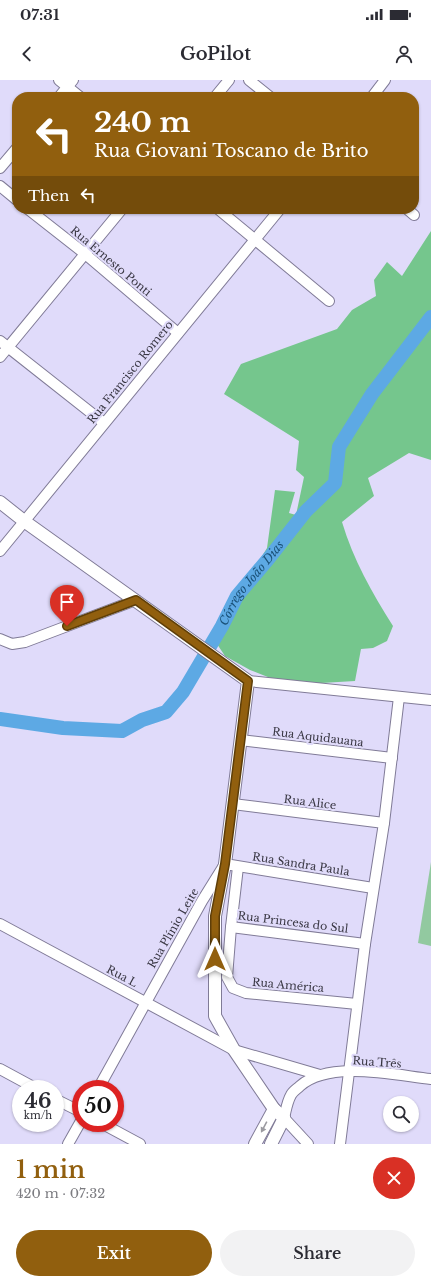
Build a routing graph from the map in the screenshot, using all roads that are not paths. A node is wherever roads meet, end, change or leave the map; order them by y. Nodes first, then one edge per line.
1 (59, 80) edge
2 (229, 80) edge
3 (249, 80) edge
4 (386, 80) edge
5 (70, 83) edge
6 (63, 92) edge
7 (76, 92) edge
8 (219, 92) edge
9 (264, 92) edge
10 (376, 92) edge
11 (12, 154) edge
12 (0, 168) edge
13 (0, 186) edge
14 (12, 196) edge
15 (34, 214) edge
16 (118, 214) edge
17 (224, 214) edge
18 (276, 214) edge
19 (255, 240) junction
20 (84, 254) junction
21 (329, 301) dead end
22 (178, 333) junction
23 (4, 344) edge
24 (0, 356) edge
25 (104, 423) junction
26 (0, 502) edge
27 (24, 520) junction
28 (0, 551) edge
29 (136, 600) junction
30 (0, 638) edge
31 (248, 681) junction
32 (399, 697) junction
33 (431, 700) edge
34 (240, 740) junction
35 (392, 758) junction
36 (233, 804) junction
37 (384, 823) junction
38 (225, 864) junction
39 (238, 867) junction
40 (373, 888) junction
41 (1, 927) edge
42 (231, 927) junction
43 (365, 944) junction
44 (145, 1002) junction
45 (357, 1004) junction
46 (234, 1050) junction
47 (0, 1069) edge
48 (348, 1071) junction
49 (320, 1075) junction
50 (431, 1079) edge
51 (20, 1080) edge
52 (103, 1080) edge
53 (287, 1104) junction
54 (274, 1109) junction
55 (284, 1118) junction
56 (75, 1132) edge
57 (118, 1132) edge
58 (68, 1144) edge
59 (140, 1144) edge
60 (255, 1144) edge
61 (271, 1144) edge
62 (308, 1144) edge
63 (340, 1144) edge

1 - 5 street
2 - 8 street
3 - 9 street
4 - 10 street
5 - 6 street
5 - 7 street
11 - 12 street
13 - 14 street
15 - 20 street, Rua Ernesto Ponti
16 - 20 street
17 - 19 street
18 - 19 street, Rua Francisco Romero
19 - 21 street
19 - 22 street, Rua Francisco Romero
20 - 22 street, Rua Ernesto Ponti
20 - 23 street
22 - 25 street, Rua Francisco Romero
23 - 24 street
23 - 25 street
25 - 27 street, Rua Francisco Romero
26 - 27 main road
27 - 28 street, Rua Francisco Romero
27 - 29 main road
29 - 30 street
29 - 31 main road
31 - 32 street
31 - 34 main road
32 - 33 street
32 - 35 street
34 - 35 street, Rua Aquidauana
34 - 36 main road
35 - 37 street
36 - 37 street, Rua Alice
36 - 38 main road
37 - 40 street
38 - 39 street, Rua Sandra Paula
38 - 44 street, Rua Plínio Leite
38 - 46 main road
39 - 40 street, Rua Sandra Paula
39 - 42 street, Rua Princesa do Sul
40 - 43 street
41 - 44 street, Rua L
42 - 43 street, Rua Princesa do Sul
42 - 45 street, Rua América
43 - 45 street
44 - 46 street, Rua L
44 - 52 street, Rua Plínio Leite
45 - 48 street
46 - 49 street, Rua L
46 - 54 main road
47 - 51 street
48 - 49 street, Rua Três
48 - 50 street, Rua Três
48 - 63 street
49 - 53 street, Rua Três
53 - 54 street
53 - 55 street
54 - 55 main road
54 -> 60 main road
55 - 61 main road
55 - 62 street
56 - 58 street
57 - 59 street

